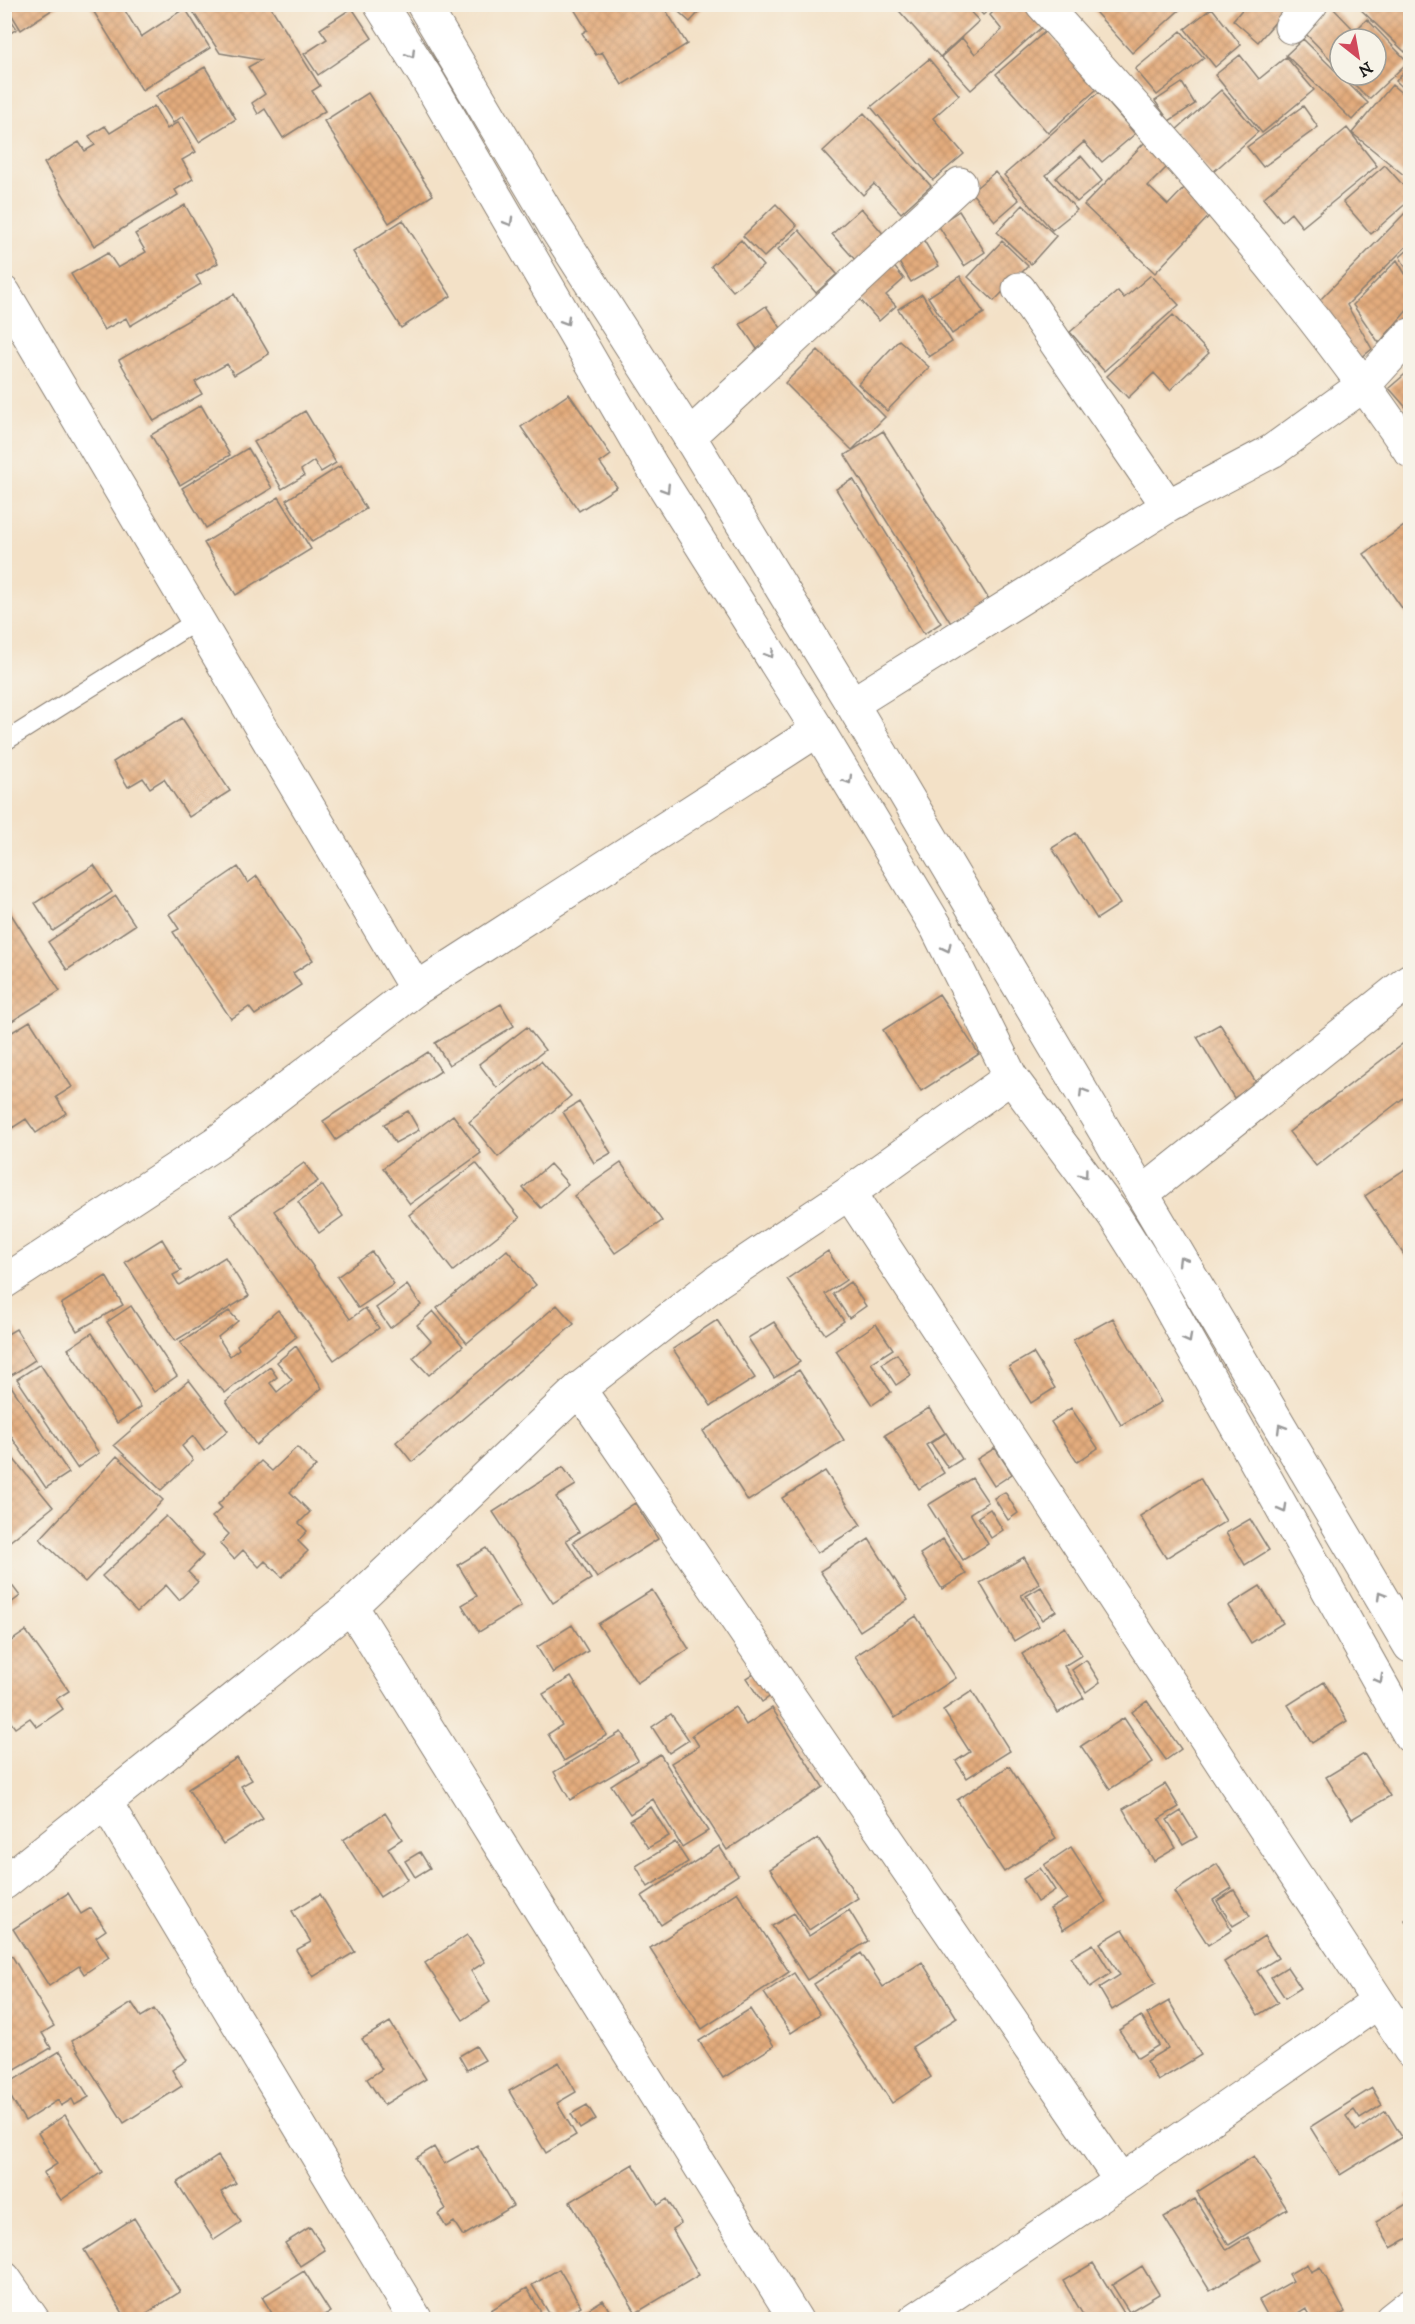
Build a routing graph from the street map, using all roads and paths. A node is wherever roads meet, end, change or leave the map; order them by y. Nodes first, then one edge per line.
1 (380, 4) edge
2 (423, 4) edge
3 (1042, 4) edge
4 (960, 184) dead end
5 (1019, 289) dead end
6 (4, 292) edge
7 (1410, 335) edge
8 (1365, 384) junction
9 (689, 436) junction
10 (1410, 451) edge
11 (1168, 506) junction
12 (198, 620) junction
13 (852, 704) junction
14 (818, 730) junction
15 (4, 742) edge
16 (1410, 980) edge
17 (416, 989) junction
18 (1011, 1077) junction
19 (849, 1193) junction
20 (1143, 1193) junction
21 (4, 1282) edge
22 (579, 1389) junction
23 (351, 1606) junction
24 (1410, 1646) edge
25 (1410, 1736) edge
26 (106, 1803) junction
27 (4, 1883) edge
28 (1378, 2002) junction
29 (1410, 2050) edge
30 (1121, 2181) junction
31 (5, 2281) edge
32 (1410, 2305) edge
33 (33, 2319) edge
34 (416, 2319) edge
35 (796, 2319) edge
36 (915, 2319) edge
37 (1391, 2319) edge

1 -> 14 street
2 - 9 street
3 - 8 street
4 - 9 street
5 - 11 street
6 - 12 street
7 - 8 street
8 - 10 street
8 - 11 street
9 - 13 street
11 - 13 street
12 - 15 lane
12 - 17 street
20 -> 13 street
14 - 17 street
14 -> 18 street
16 - 20 street
17 - 21 street
18 - 19 street
18 -> 25 street
19 - 22 street
19 - 28 street
24 -> 20 street
22 - 23 street
22 - 30 street
23 - 26 street
23 - 35 street
26 - 27 street
26 - 34 street
28 - 29 street
28 - 30 street
30 - 36 street
31 - 33 street
32 - 37 street

